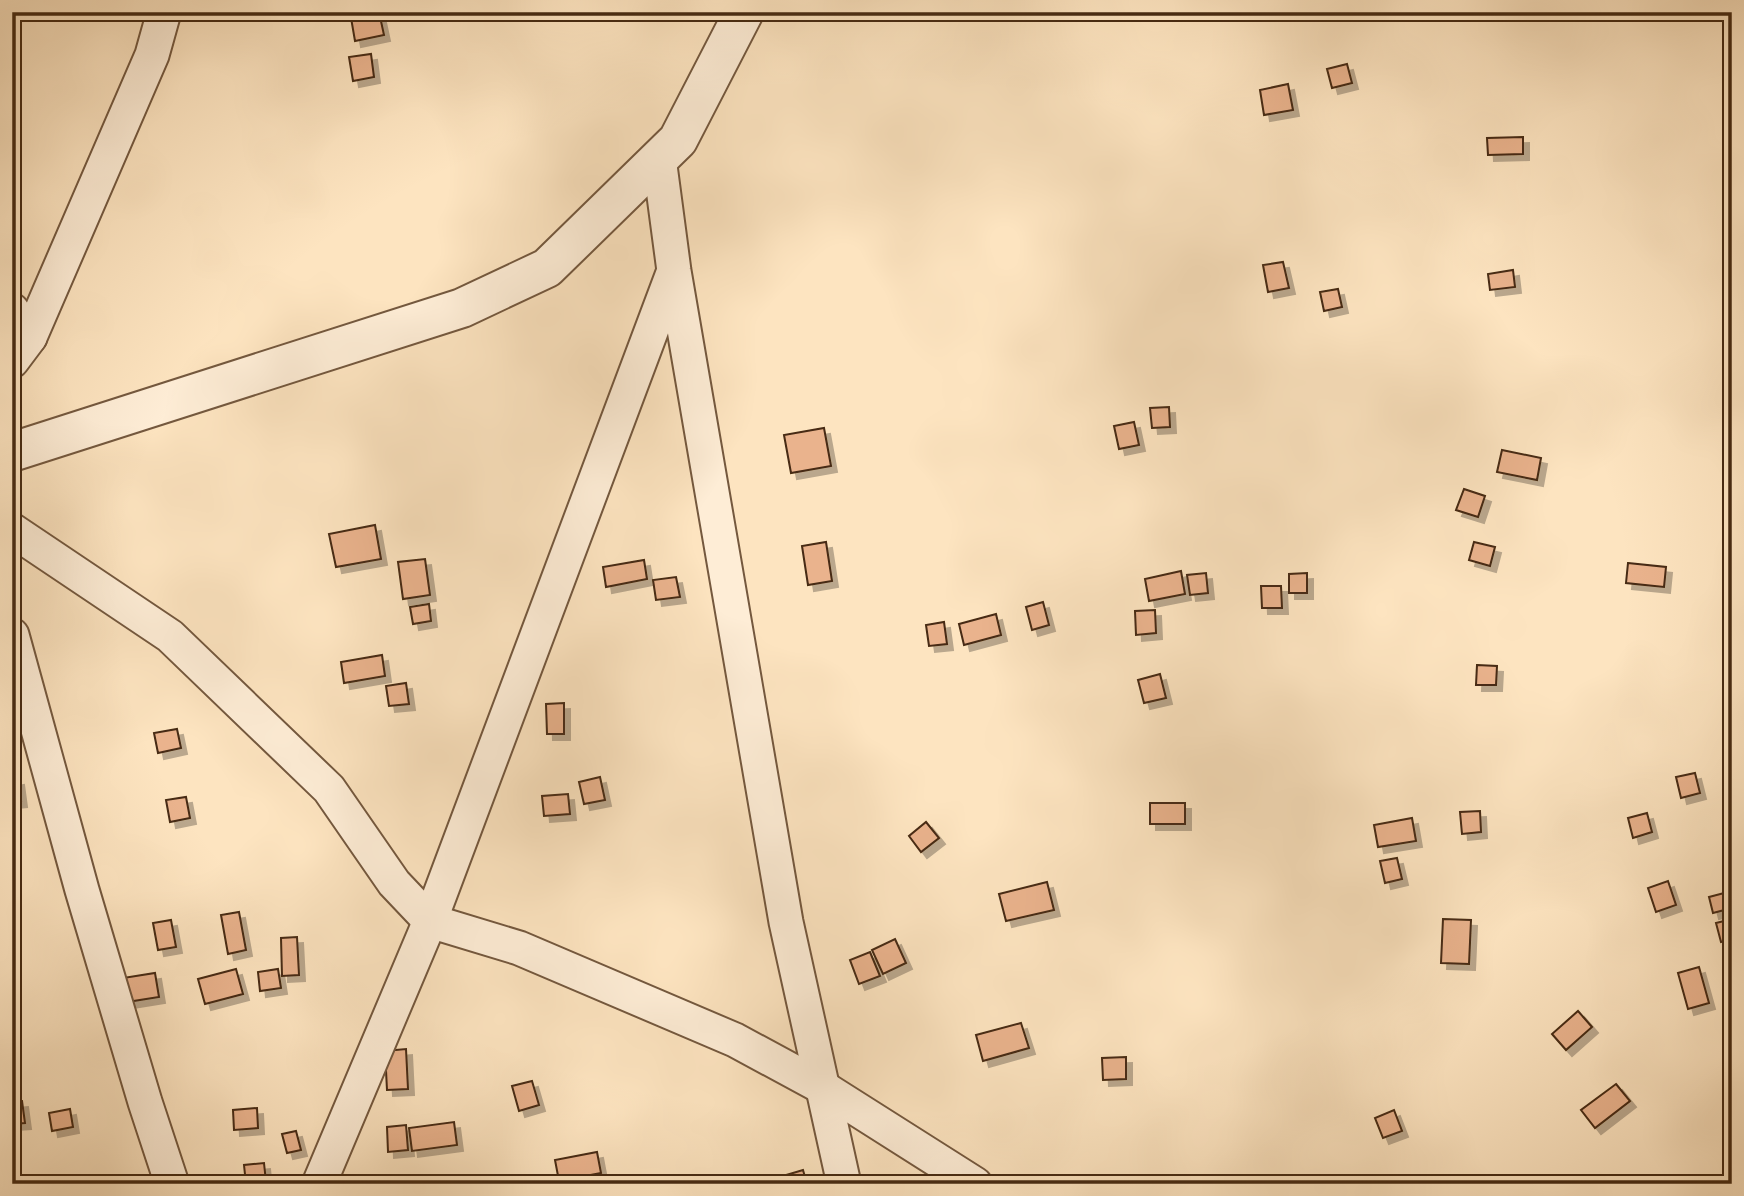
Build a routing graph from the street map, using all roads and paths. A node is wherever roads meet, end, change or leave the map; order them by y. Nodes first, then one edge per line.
1 (164, 12) edge
2 (744, 12) edge
3 (659, 158) junction
4 (674, 271) junction
5 (18, 336) edge
6 (12, 452) edge
7 (12, 530) edge
8 (12, 635) edge
9 (430, 921) junction
10 (822, 1087) junction
11 (172, 1184) edge
12 (319, 1184) edge
13 (844, 1184) edge
14 (975, 1184) edge

1 - 5 street
2 - 3 street
3 - 4 street
3 - 6 street
4 - 9 street
4 - 10 street
7 - 9 street
8 - 11 street
9 - 10 street
9 - 12 street
10 - 13 street
10 - 14 street

